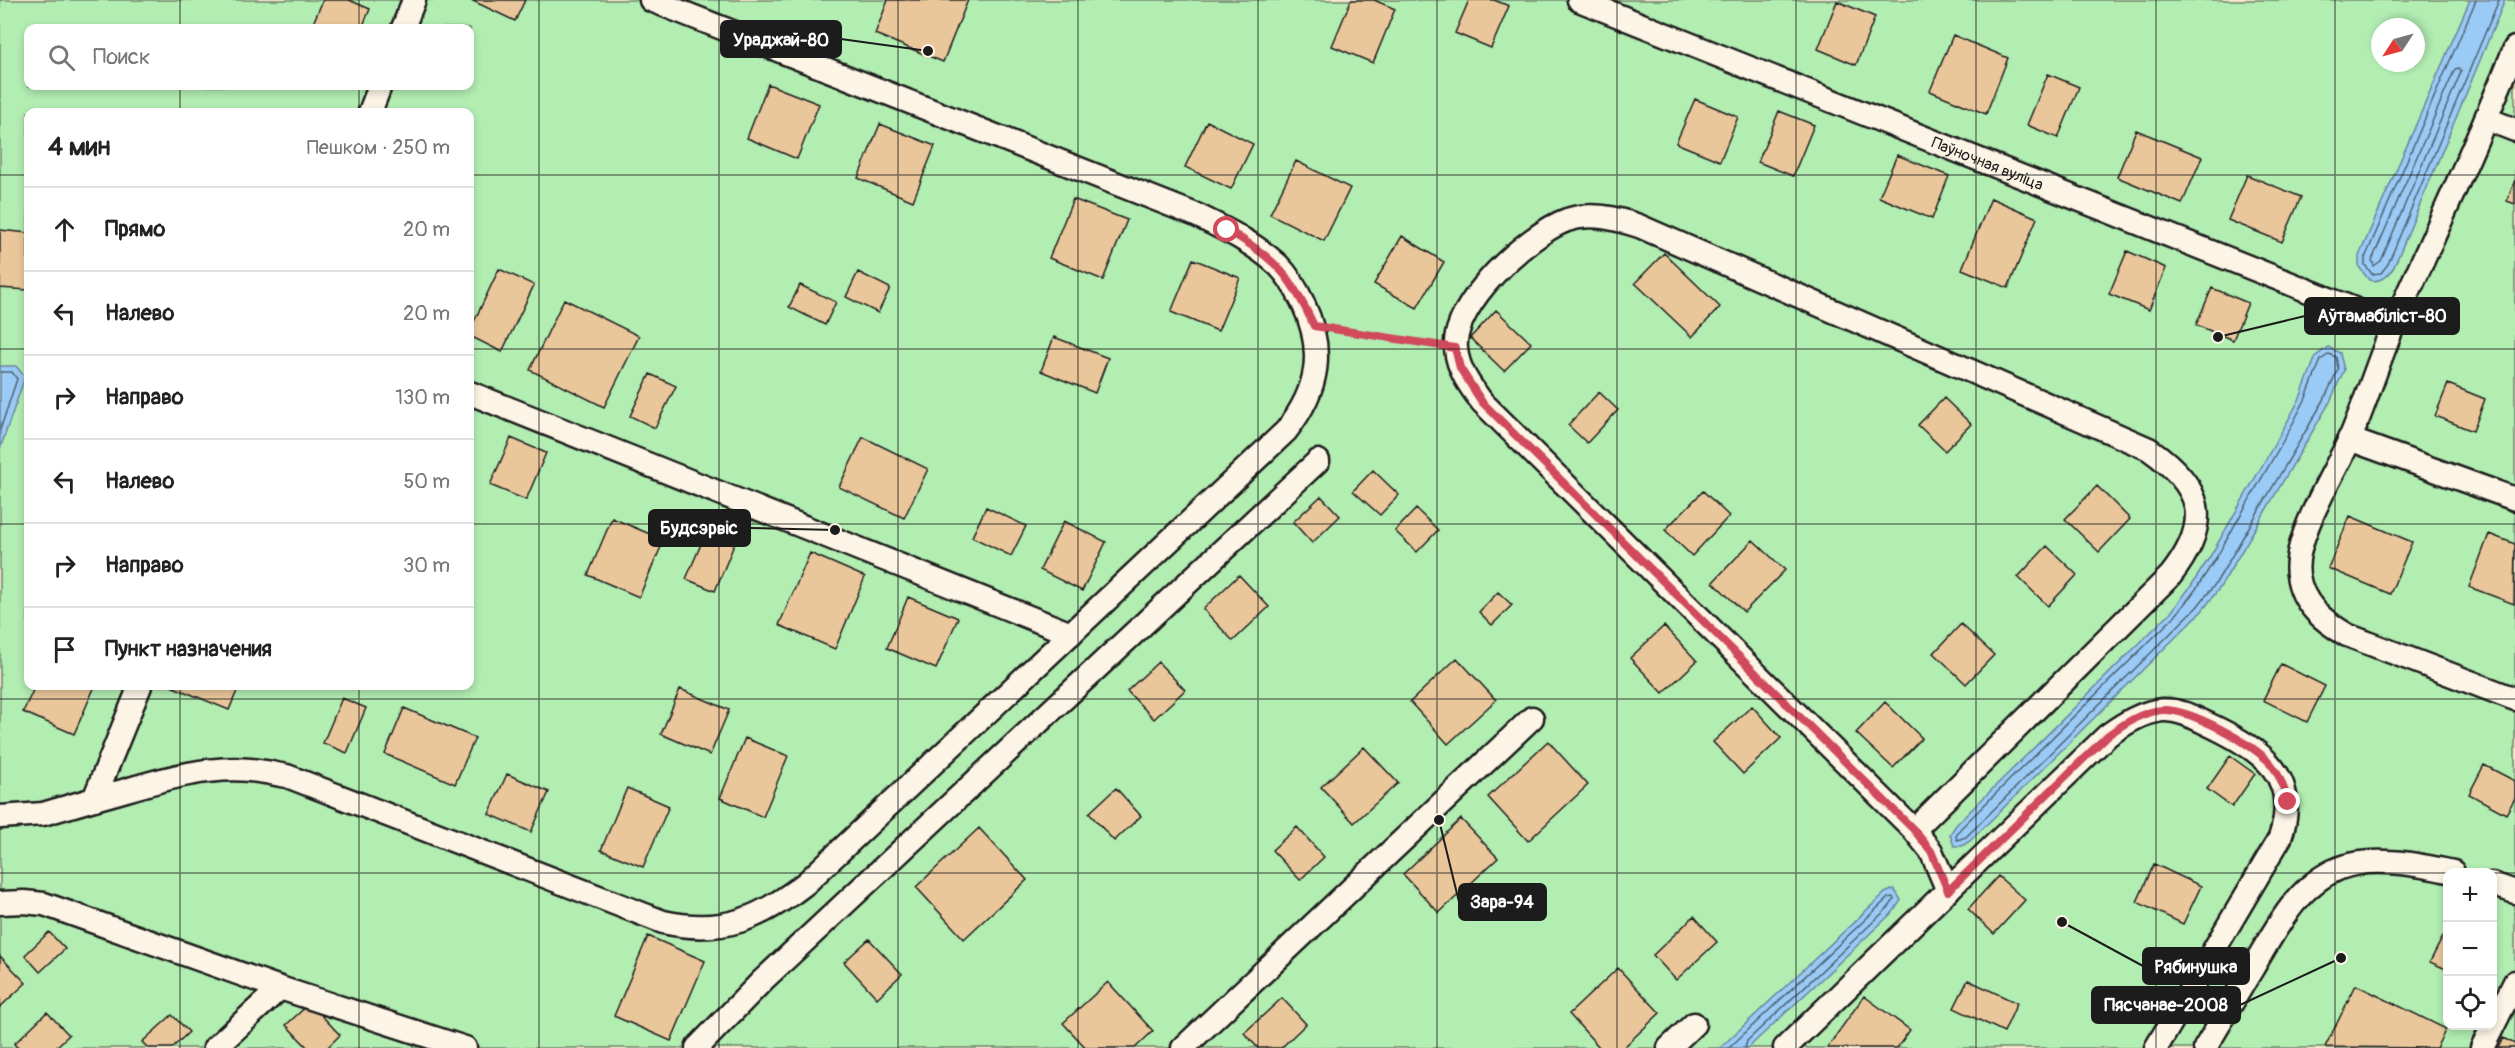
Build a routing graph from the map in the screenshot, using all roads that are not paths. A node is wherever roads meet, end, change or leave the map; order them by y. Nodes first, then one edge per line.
1 (414, 0) edge
2 (651, 0) edge
3 (1579, 0) edge
4 (405, 24) edge
5 (2515, 48) edge
6 (378, 90) edge
7 (372, 108) edge
8 (2487, 119) junction
9 (2515, 130) edge
10 (2394, 325) junction
11 (474, 395) edge
12 (2349, 440) junction
13 (1318, 461) dead end
14 (2515, 499) edge
15 (1071, 634) junction
16 (138, 690) edge
17 (2515, 699) edge
18 (1532, 718) dead end
19 (94, 799) junction
20 (0, 817) edge
21 (1914, 830) junction
22 (2443, 871) edge
23 (2497, 885) edge
24 (1948, 891) junction
25 (2515, 892) edge
26 (0, 903) edge
27 (2515, 982) edge
28 (280, 987) junction
29 (1694, 1024) dead end
30 (215, 1048) edge
31 (465, 1048) edge
32 (697, 1048) edge
33 (1183, 1048) edge
34 (1669, 1048) edge
35 (1785, 1048) edge
36 (2156, 1048) edge
37 (2205, 1048) edge
38 (2482, 1048) edge

1 - 4 lane
2 - 15 lane
3 - 10 lane, Паўночная вуліца
5 - 8 lane
6 - 7 lane
8 - 9 lane
8 - 10 lane
10 - 12 lane
11 - 15 lane
12 - 14 lane
12 - 17 lane
13 - 32 lane
15 - 19 lane
16 - 19 lane
18 - 33 lane
19 - 20 lane
21 - 21 lane
21 - 24 lane
22 - 37 lane
23 - 25 lane
24 - 35 lane
24 - 36 lane
26 - 28 lane
27 - 38 lane
28 - 30 lane
28 - 31 lane
29 - 34 lane

